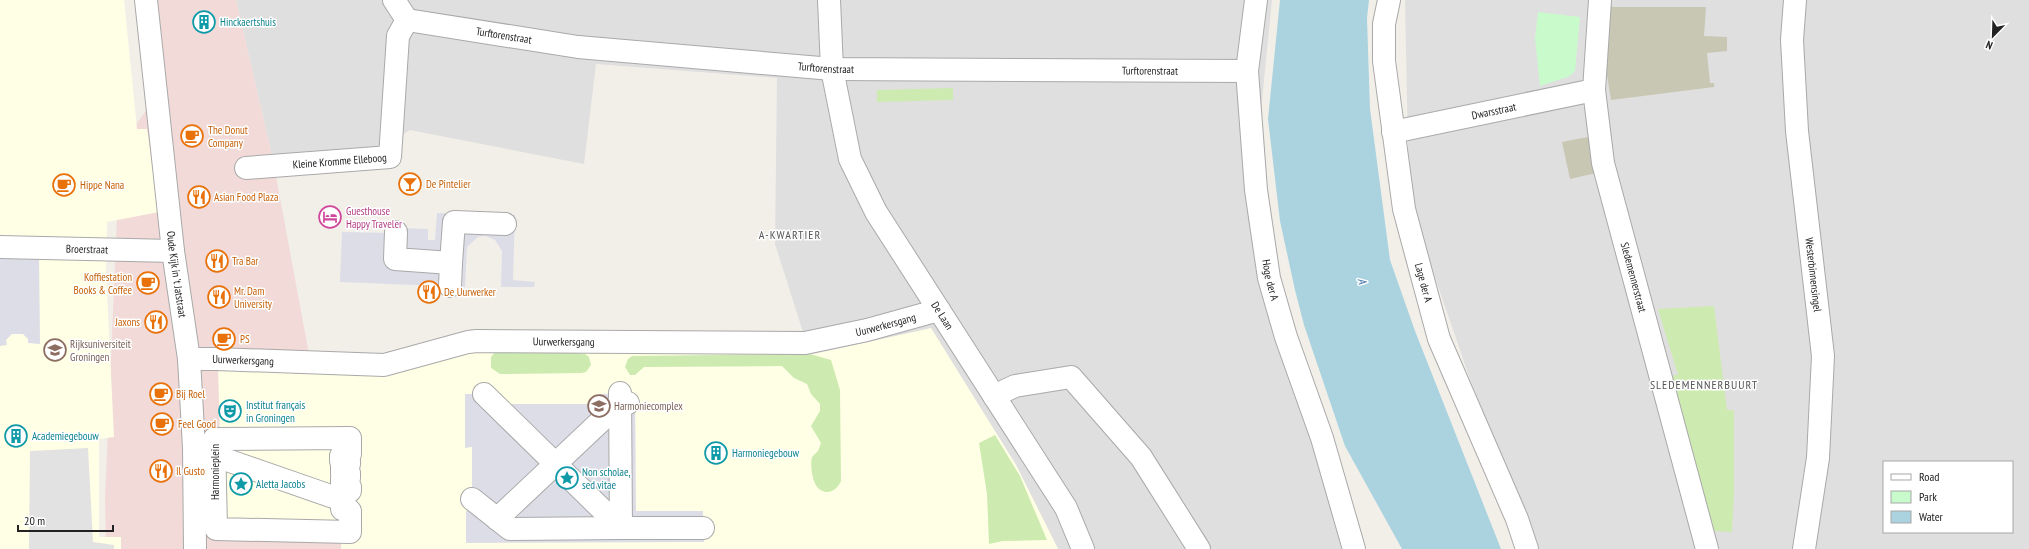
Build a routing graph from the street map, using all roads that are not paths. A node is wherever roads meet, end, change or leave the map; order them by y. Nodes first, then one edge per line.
1 (146, 0) edge
2 (394, 0) edge
3 (829, 0) edge
4 (1256, 0) edge
5 (1389, 0) edge
6 (1600, 0) edge
7 (1795, 0) edge
8 (407, 20) junction
9 (832, 69) junction
10 (1247, 70) junction
11 (1594, 90) junction
12 (1393, 132) junction
13 (246, 168) dead end
14 (505, 224) dead end
15 (396, 232) dead end
16 (0, 247) edge
17 (173, 251) junction
18 (451, 263) junction
19 (450, 286) dead end
20 (939, 310) junction
21 (189, 359) junction
22 (484, 394) dead end
23 (994, 396) junction
24 (204, 452) junction
25 (556, 465) junction
26 (472, 499) dead end
27 (342, 500) junction
28 (497, 519) junction
29 (621, 528) junction
30 (703, 528) dead end
31 (195, 549) edge
32 (1083, 549) edge
33 (1199, 549) edge
34 (1354, 549) edge
35 (1527, 549) edge
36 (1707, 549) edge
37 (1804, 549) edge

1 - 17 street, Oude Kijk in 't Jatstraat
2 - 8 street
3 - 9 street, De Laan
4 - 10 street, Hoge der A
5 - 12 street, Lage der A
6 - 11 street, Sledemennerstraat
7 - 37 street, Westerbinnensingel
8 - 9 street, Turftorenstraat
8 - 13 street, Kleine Kromme Elleboog
9 - 10 street, Turftorenstraat
9 - 20 street, De Laan
10 - 34 street, Hoge der A
11 - 12 street, Dwarsstraat
11 - 36 street, Sledemennerstraat
12 - 35 street, Lage der A
14 - 18 street
15 - 18 street
16 - 17 street, Broerstraat
17 - 21 street, Oude Kijk in 't Jatstraat
18 - 19 street
20 - 21 street, Uurwerkersgang
20 - 23 street, De Laan
21 - 24 street, Oude Kijk in 't Jatstraat
22 - 25 street
23 - 32 street, De Laan
23 - 33 street
24 - 27 street
24 - 27 street, Harmonieplein
24 - 27 street, Harmonieplein
24 - 31 street, Oude Kijk in 't Jatstraat
25 - 28 street
25 - 29 street
25 - 29 street
26 - 28 street
28 - 29 street
29 - 30 street

